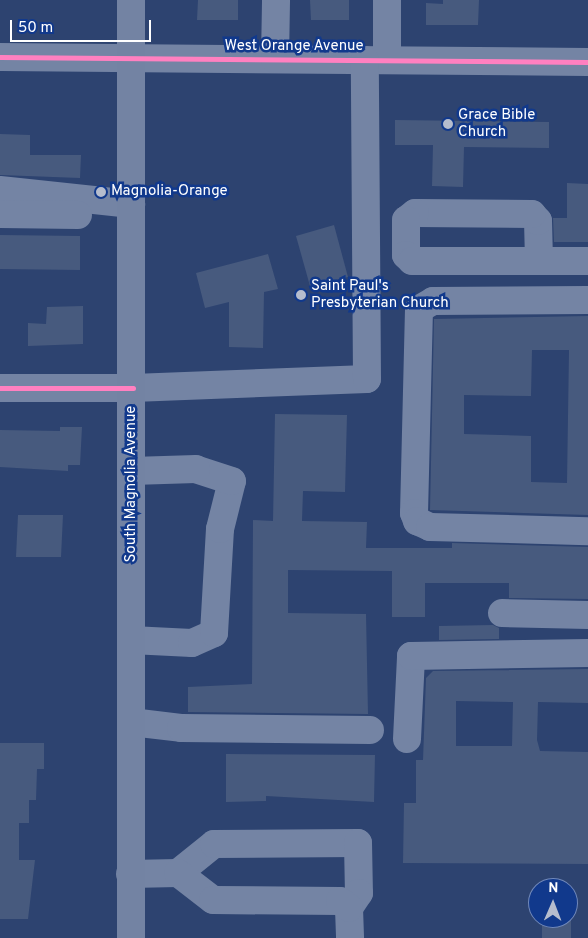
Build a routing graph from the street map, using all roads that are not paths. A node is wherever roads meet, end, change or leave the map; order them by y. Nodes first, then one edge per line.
1 (130, 0) edge
2 (276, 0) edge
3 (387, 0) edge
4 (0, 57) edge
5 (130, 58) junction
6 (275, 59) junction
7 (376, 60) junction
8 (588, 62) edge
9 (0, 190) edge
10 (131, 210) junction
11 (0, 214) edge
12 (539, 261) junction
13 (588, 261) edge
14 (588, 300) edge
15 (0, 388) edge
16 (133, 388) junction
17 (132, 471) junction
18 (588, 531) edge
19 (502, 613) dead end
20 (588, 615) edge
21 (131, 640) junction
22 (588, 653) edge
23 (131, 722) junction
24 (370, 730) dead end
25 (407, 739) dead end
26 (178, 873) junction
27 (130, 874) junction
28 (349, 908) junction
29 (131, 938) edge
30 (350, 938) edge

1 - 5 main road, South Magnolia Avenue
2 - 6 street
3 - 7 street
4 - 5 street, West Orange Avenue
5 - 6 street, West Orange Avenue
5 - 10 main road, South Magnolia Avenue
6 - 7 street, West Orange Avenue
7 - 8 street, West Orange Avenue
7 - 16 street
9 - 10 street
10 - 11 street
10 - 16 main road, South Magnolia Avenue
12 - 12 street
12 - 13 street
14 - 18 street
15 - 16 street
16 - 17 main road, South Magnolia Avenue
17 - 21 main road, South Magnolia Avenue
17 - 21 street
19 - 20 street
21 - 23 main road, South Magnolia Avenue
22 - 25 street
23 - 24 street
23 - 27 main road, South Magnolia Avenue
26 - 27 street
26 - 28 street
26 - 28 street
27 - 29 main road, South Magnolia Avenue
28 - 30 street

